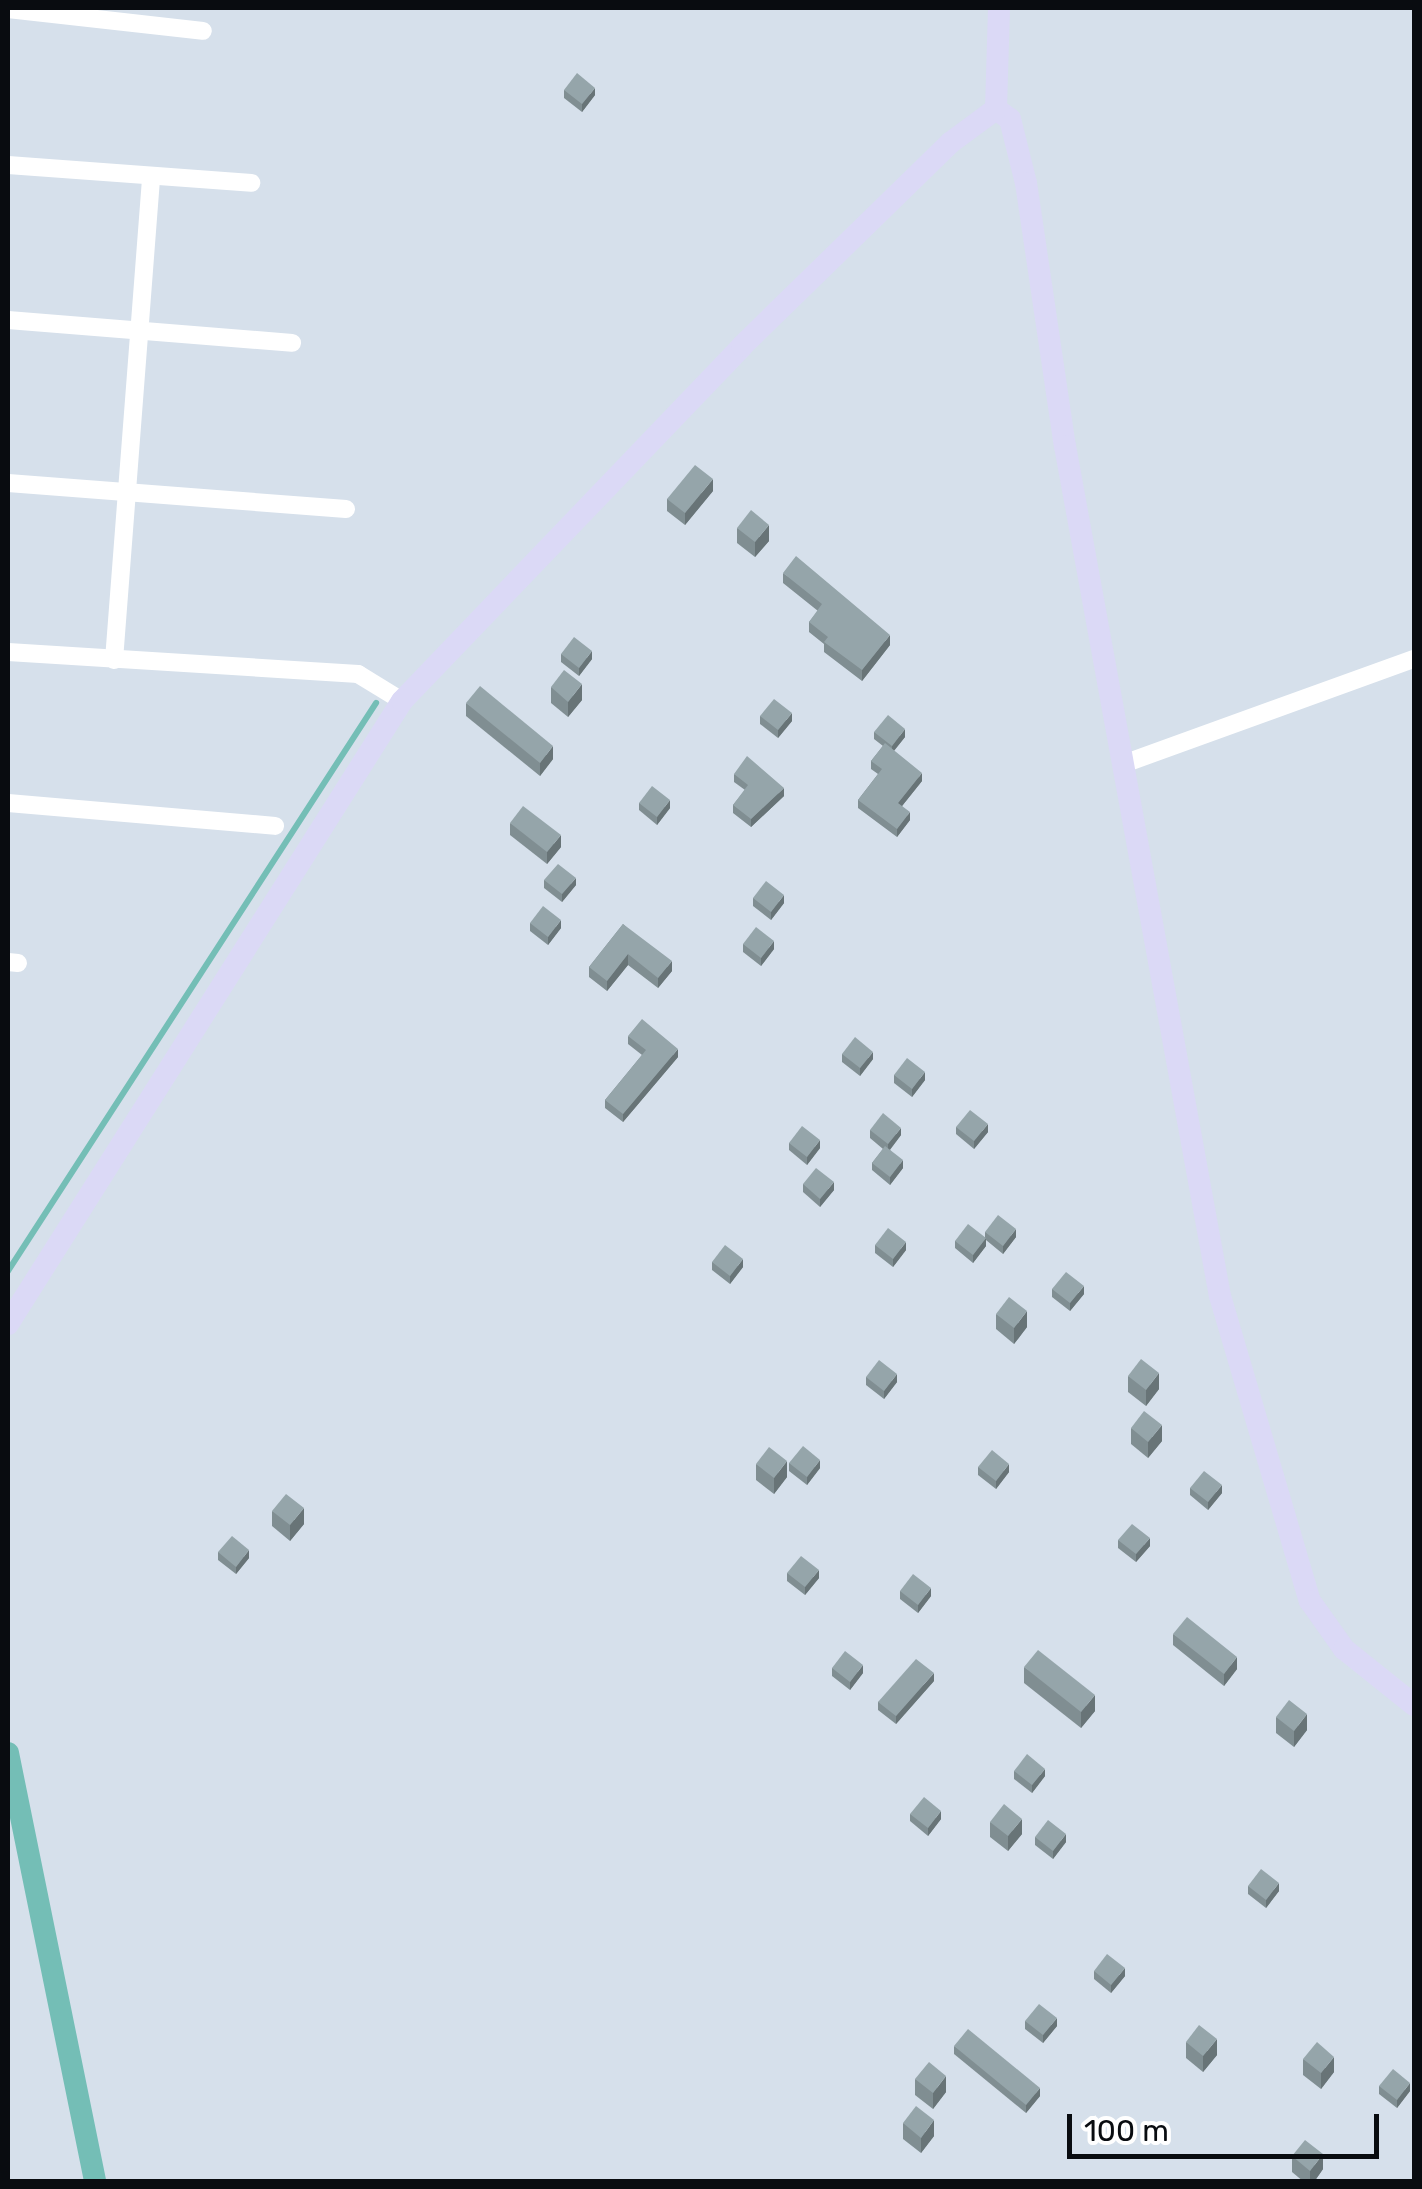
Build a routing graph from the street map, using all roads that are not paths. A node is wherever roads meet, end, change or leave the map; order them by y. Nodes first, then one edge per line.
1 (999, 8) edge
2 (8, 9) edge
3 (203, 31) dead end
4 (996, 109) junction
5 (8, 165) edge
6 (151, 176) junction
7 (251, 183) dead end
8 (8, 320) edge
9 (138, 330) junction
10 (292, 343) dead end
11 (8, 483) edge
12 (125, 494) junction
13 (346, 509) dead end
14 (8, 652) edge
15 (1414, 659) edge
16 (114, 660) junction
17 (398, 698) junction
18 (1126, 763) junction
19 (8, 803) edge
20 (275, 826) dead end
21 (8, 1324) edge
22 (1414, 1705) edge

1 - 4 main road
2 - 3 street
4 - 17 main road
4 - 18 main road
5 - 6 street
6 - 7 street
6 - 9 street
8 - 9 street
9 - 10 street
9 - 12 street
11 - 12 street
12 - 13 street
12 - 16 street
14 - 16 street
15 - 18 street
16 - 17 street
17 - 21 main road
18 - 22 main road
19 - 20 street

